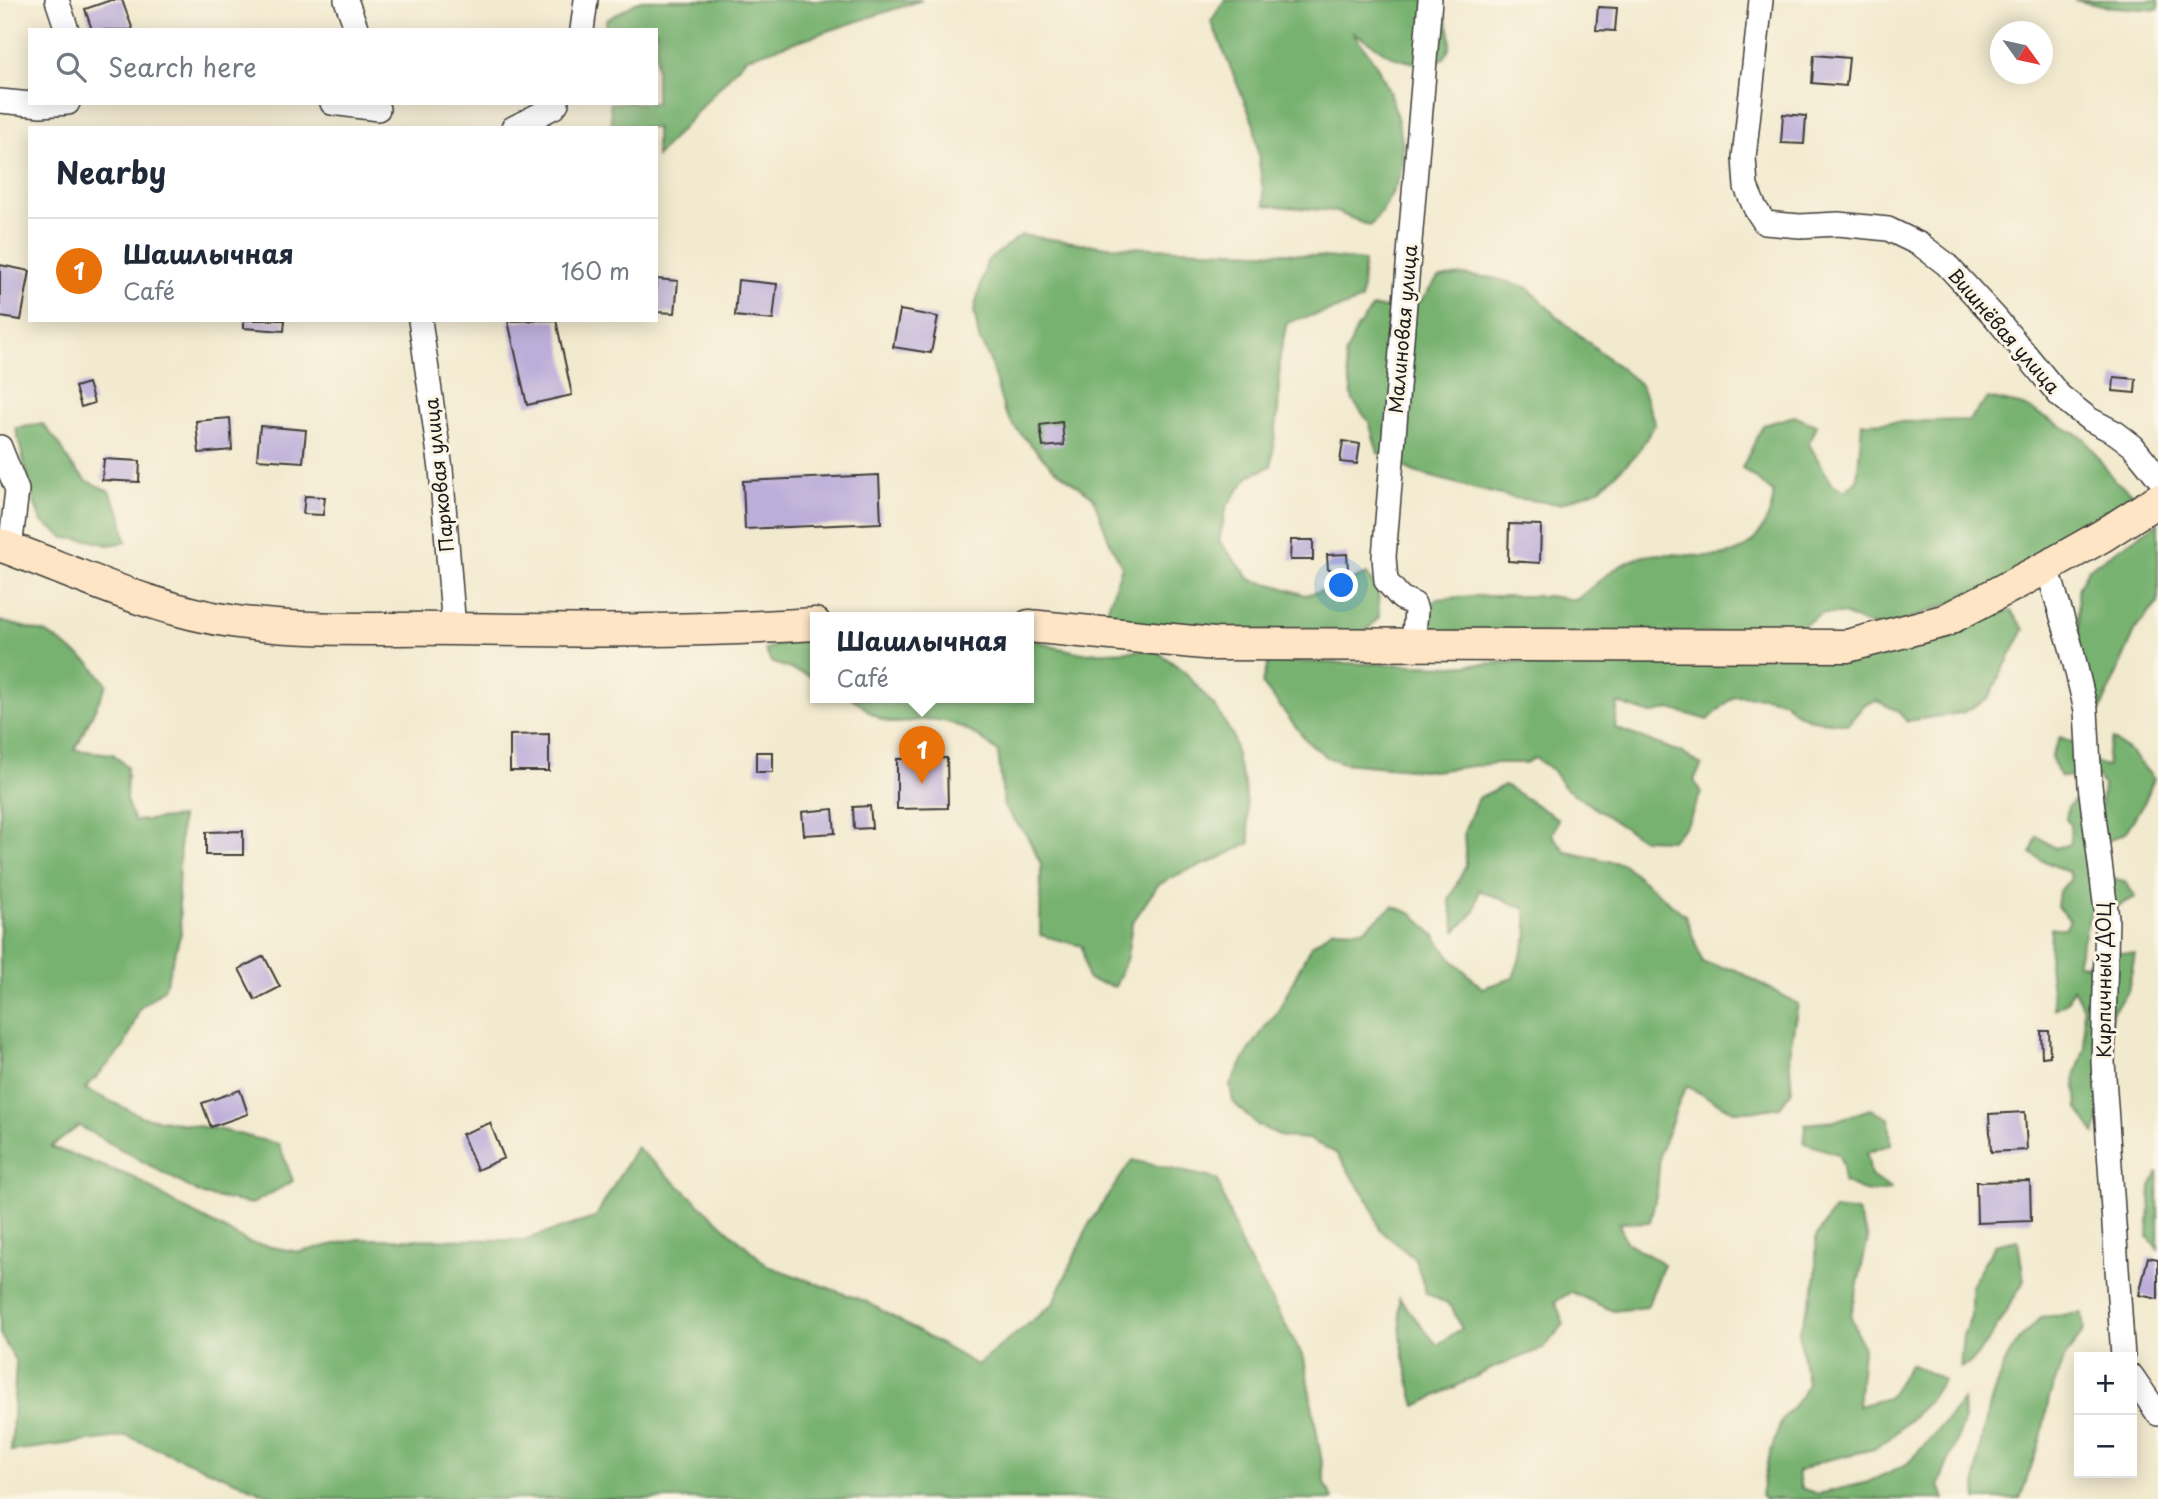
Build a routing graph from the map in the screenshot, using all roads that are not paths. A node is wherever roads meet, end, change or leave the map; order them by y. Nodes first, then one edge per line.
1 (57, 0) edge
2 (346, 0) edge
3 (586, 0) edge
4 (1430, 0) edge
5 (1761, 0) edge
6 (66, 28) edge
7 (356, 28) edge
8 (582, 28) edge
9 (0, 101) edge
10 (28, 104) edge
11 (341, 105) edge
12 (555, 105) edge
13 (379, 113) edge
14 (517, 126) edge
15 (420, 322) edge
16 (0, 447) edge
17 (2158, 477) edge
18 (2158, 500) edge
19 (5, 547) edge
20 (2047, 567) junction
21 (810, 624) edge
22 (1034, 626) edge
23 (454, 629) junction
24 (1413, 644) junction
25 (2123, 1352) edge
26 (2137, 1383) edge
27 (2158, 1414) edge

1 - 6 street
2 - 7 street
3 - 8 street
4 - 24 street, Малиновая улица
5 - 17 street, Вишнёвая улица
9 - 10 street
11 - 13 street
12 - 14 street
15 - 23 street, Парковая улица
16 - 19 street
18 - 20 main road
19 - 23 main road
20 - 24 main road
20 - 25 street, Кирпичный ДОЦ
21 - 23 main road
22 - 24 main road
26 - 27 street

